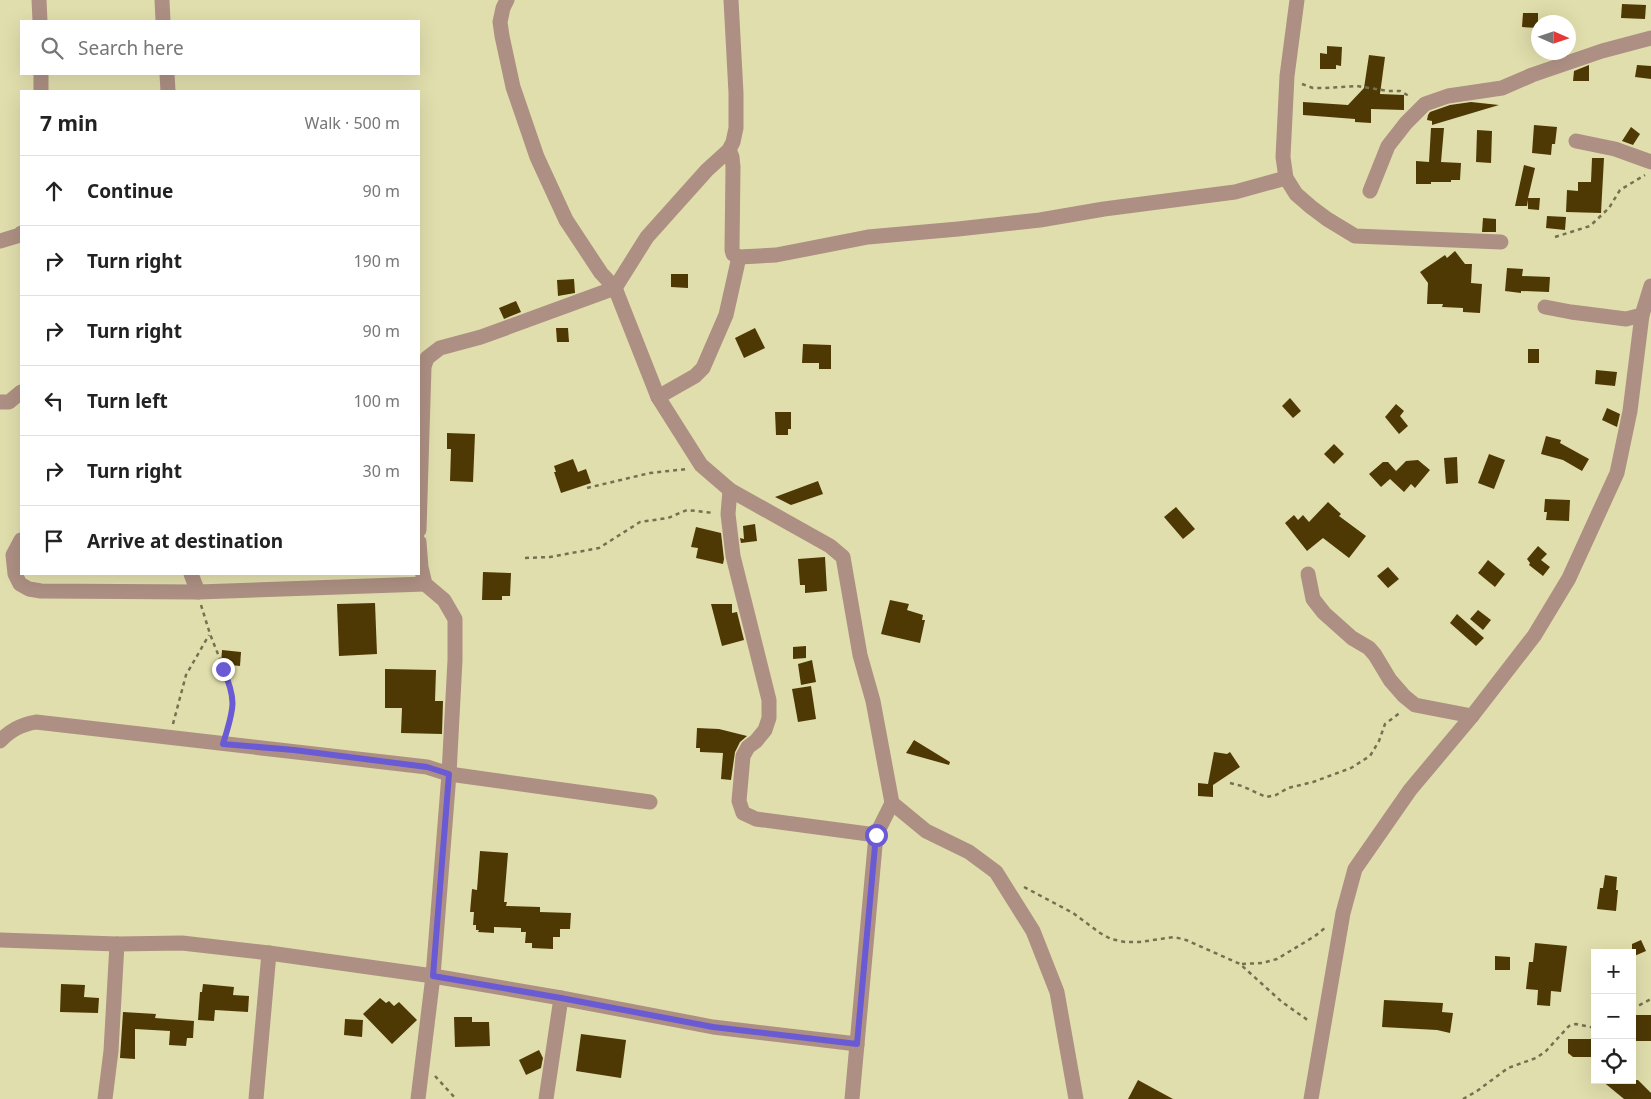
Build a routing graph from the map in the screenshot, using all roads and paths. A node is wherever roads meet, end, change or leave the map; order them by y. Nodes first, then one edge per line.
1 (39, 0) edge
2 (162, 0) edge
3 (507, 0) edge
4 (731, 0) edge
5 (1296, 0) edge
6 (40, 20) edge
7 (164, 20) edge
8 (1651, 38) edge
9 (41, 75) edge
10 (166, 75) edge
11 (1287, 76) junction
12 (41, 90) edge
13 (168, 90) edge
14 (1425, 104) junction
15 (1576, 141) dead end
16 (728, 150) junction
17 (1651, 162) edge
18 (1651, 172) edge
19 (1286, 178) junction
20 (1370, 191) dead end
21 (20, 234) edge
22 (1555, 237) dead end
23 (0, 241) edge
24 (1501, 242) dead end
25 (739, 257) junction
26 (1651, 286) edge
27 (615, 288) junction
28 (1545, 307) dead end
29 (1642, 315) junction
30 (20, 393) edge
31 (658, 397) junction
32 (0, 402) edge
33 (701, 466) junction
34 (587, 488) dead end
35 (730, 490) junction
36 (420, 497) edge
37 (728, 514) junction
38 (20, 542) edge
39 (420, 555) edge
40 (525, 558) dead end
41 (1308, 574) dead end
42 (191, 575) edge
43 (425, 584) junction
44 (198, 592) junction
45 (210, 634) junction
46 (1415, 705) junction
47 (1472, 716) junction
48 (170, 738) junction
49 (0, 741) edge
50 (223, 744) junction
51 (449, 774) junction
52 (1230, 783) dead end
53 (650, 802) dead end
54 (892, 803) junction
55 (876, 835) junction
56 (1020, 884) dead end
57 (1343, 912) junction
58 (0, 940) edge
59 (117, 944) junction
60 (269, 953) junction
61 (1240, 964) junction
62 (433, 976) junction
63 (561, 998) junction
64 (1651, 999) edge
65 (1636, 1007) edge
66 (1591, 1027) edge
67 (1324, 1030) junction
68 (857, 1044) junction
69 (424, 1063) junction
70 (105, 1099) edge
71 (256, 1099) edge
72 (418, 1099) edge
73 (456, 1099) edge
74 (546, 1099) edge
75 (852, 1099) edge
76 (1076, 1099) edge
77 (1311, 1099) edge
78 (1463, 1099) edge

1 - 6 street
2 - 7 street
3 - 27 street
4 - 16 street
5 - 11 street
8 - 14 street
9 - 12 street
10 - 13 street
11 - 14 path
11 - 19 street
14 - 20 street
15 - 17 street
16 - 25 street
16 - 27 street
18 - 22 path
19 - 24 street
19 - 25 street
21 - 23 street
25 - 31 street
26 - 29 street
27 - 31 street
27 - 36 street
28 - 29 street
29 - 47 street
30 - 32 street
31 - 33 street
33 - 34 path
33 - 35 street
35 - 37 street
35 - 54 street
37 - 40 path
37 - 55 street
38 - 44 street
39 - 43 street
41 - 46 street
42 - 44 street
43 - 44 street
43 - 51 street
44 - 45 path
45 - 48 path
45 - 50 path
46 - 47 street
46 - 52 path
47 - 57 street
48 - 49 street
48 - 50 street
50 - 51 street
51 - 53 street
51 - 62 street
54 - 55 street
54 - 76 street
55 - 68 street
56 - 61 path
57 - 61 path
57 - 67 street
58 - 59 street
59 - 60 street
59 - 70 street
60 - 62 street
60 - 71 street
61 - 67 path
62 - 63 street
62 - 69 street
63 - 68 street
63 - 74 street
64 - 65 path
66 - 78 path
67 - 77 street
68 - 75 street
69 - 72 street
69 - 73 path

